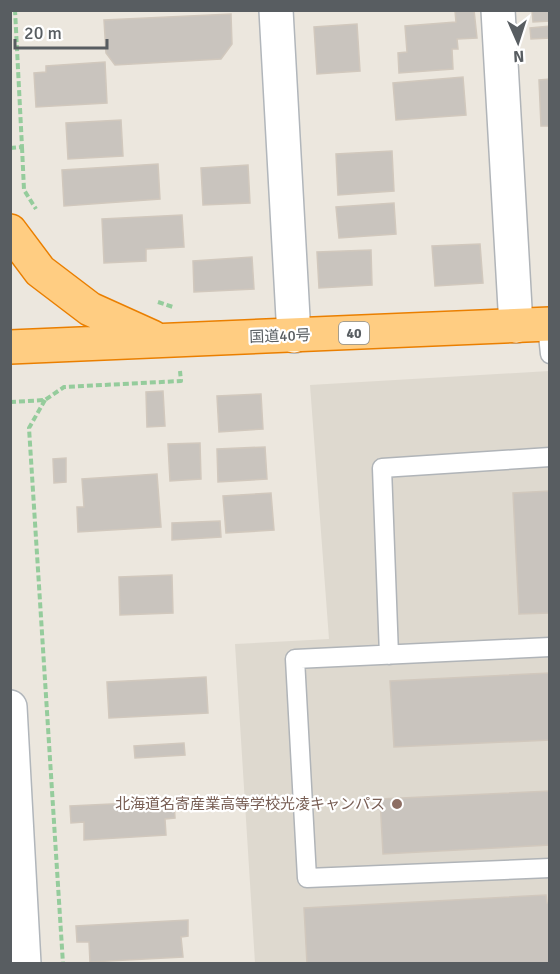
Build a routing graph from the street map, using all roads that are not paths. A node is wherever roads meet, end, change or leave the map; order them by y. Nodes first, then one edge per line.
1 (276, 10) edge
2 (498, 10) edge
3 (10, 231) edge
4 (541, 332) edge
5 (294, 336) junction
6 (159, 340) junction
7 (10, 347) edge
8 (549, 457) edge
9 (549, 647) edge
10 (389, 655) junction
11 (10, 707) edge
12 (13, 791) edge
13 (549, 868) edge
14 (24, 963) edge

1 - 5 street
2 - 4 street
3 - 6 highway
4 - 5 highway, 国道40号 / 40
5 - 6 highway, 国道40号 / 40
6 - 7 highway, 国道40号 / 40
8 - 10 lane
9 - 10 lane
10 - 13 lane
11 - 12 street
12 - 14 street

